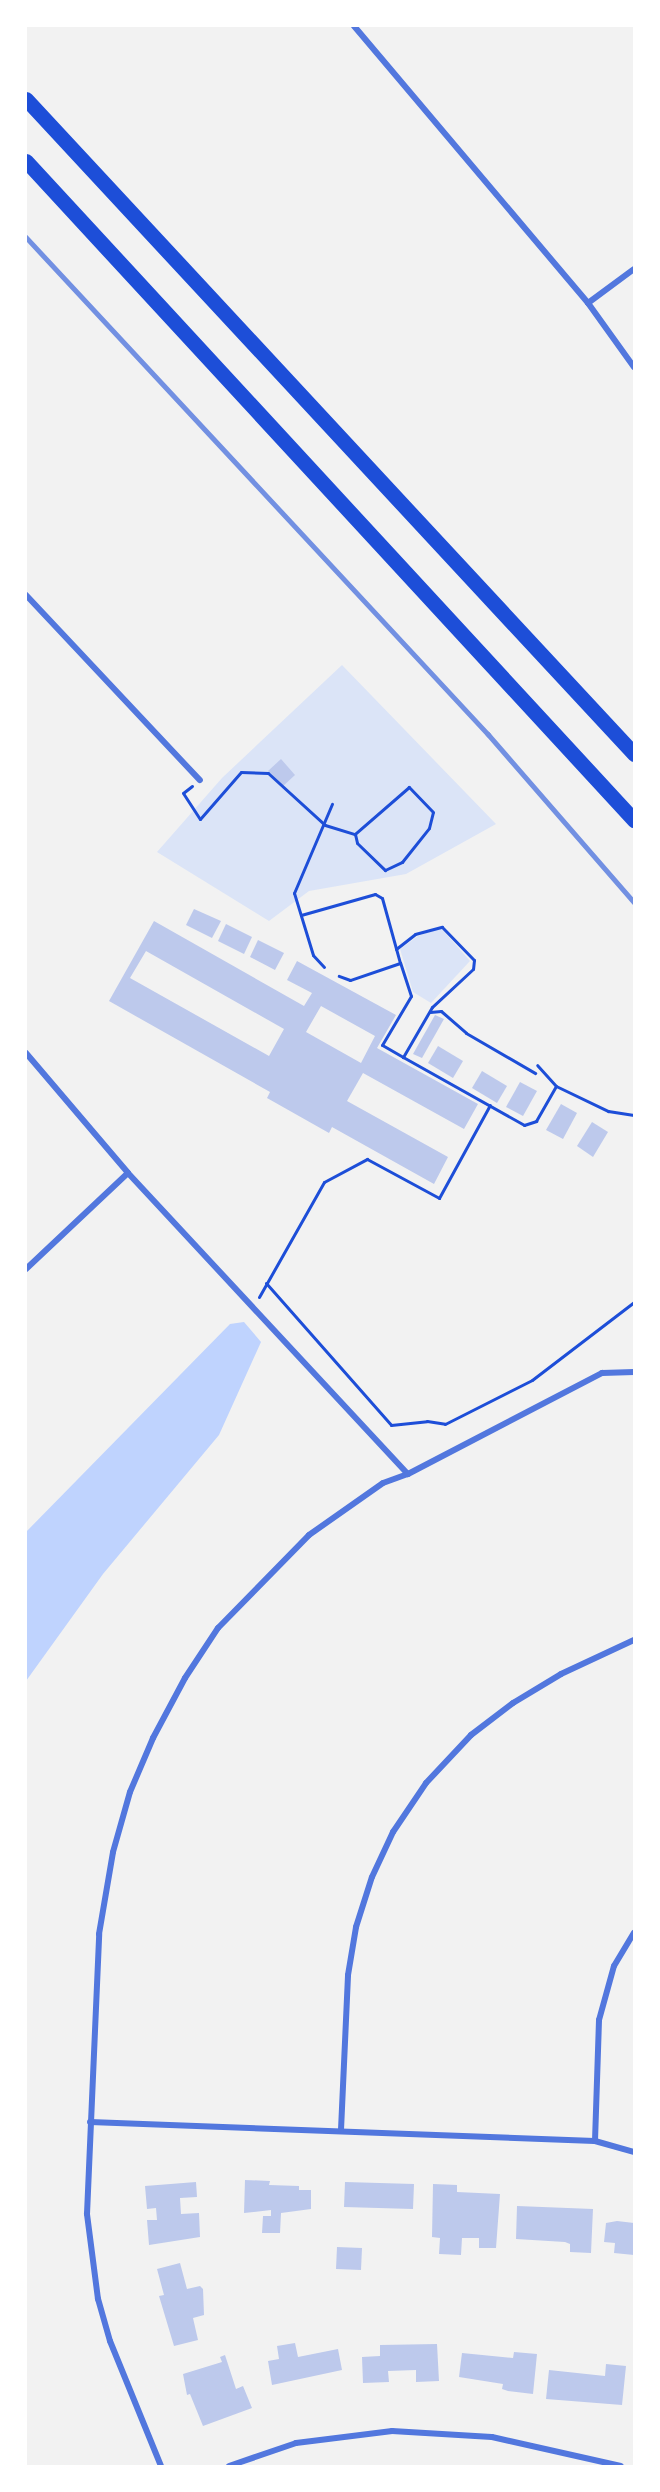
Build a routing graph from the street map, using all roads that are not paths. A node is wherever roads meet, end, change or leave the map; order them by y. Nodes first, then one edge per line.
1 (354, 26) edge
2 (26, 99) edge
3 (26, 161) edge
4 (634, 269) edge
5 (588, 303) junction
6 (634, 367) edge
7 (26, 595) edge
8 (634, 754) edge
9 (200, 780) road end
10 (634, 820) edge
11 (26, 1053) edge
12 (128, 1173) junction
13 (26, 1269) edge
14 (634, 1372) edge
15 (408, 1474) junction
16 (634, 1640) edge
17 (634, 1933) edge
18 (90, 2122) junction
19 (341, 2130) junction
20 (595, 2140) junction
21 (634, 2152) edge
22 (160, 2466) edge
23 (229, 2466) edge
24 (621, 2466) edge

1 - 5 street
2 - 8 highway
3 - 10 highway
4 - 5 street
5 - 6 street
7 - 9 street
11 - 12 street
12 - 13 street
12 - 15 street
14 - 15 street
15 - 18 street
16 - 19 street
17 - 20 street
18 - 19 street
18 - 22 street
19 - 20 street
20 - 21 street
23 - 24 street

